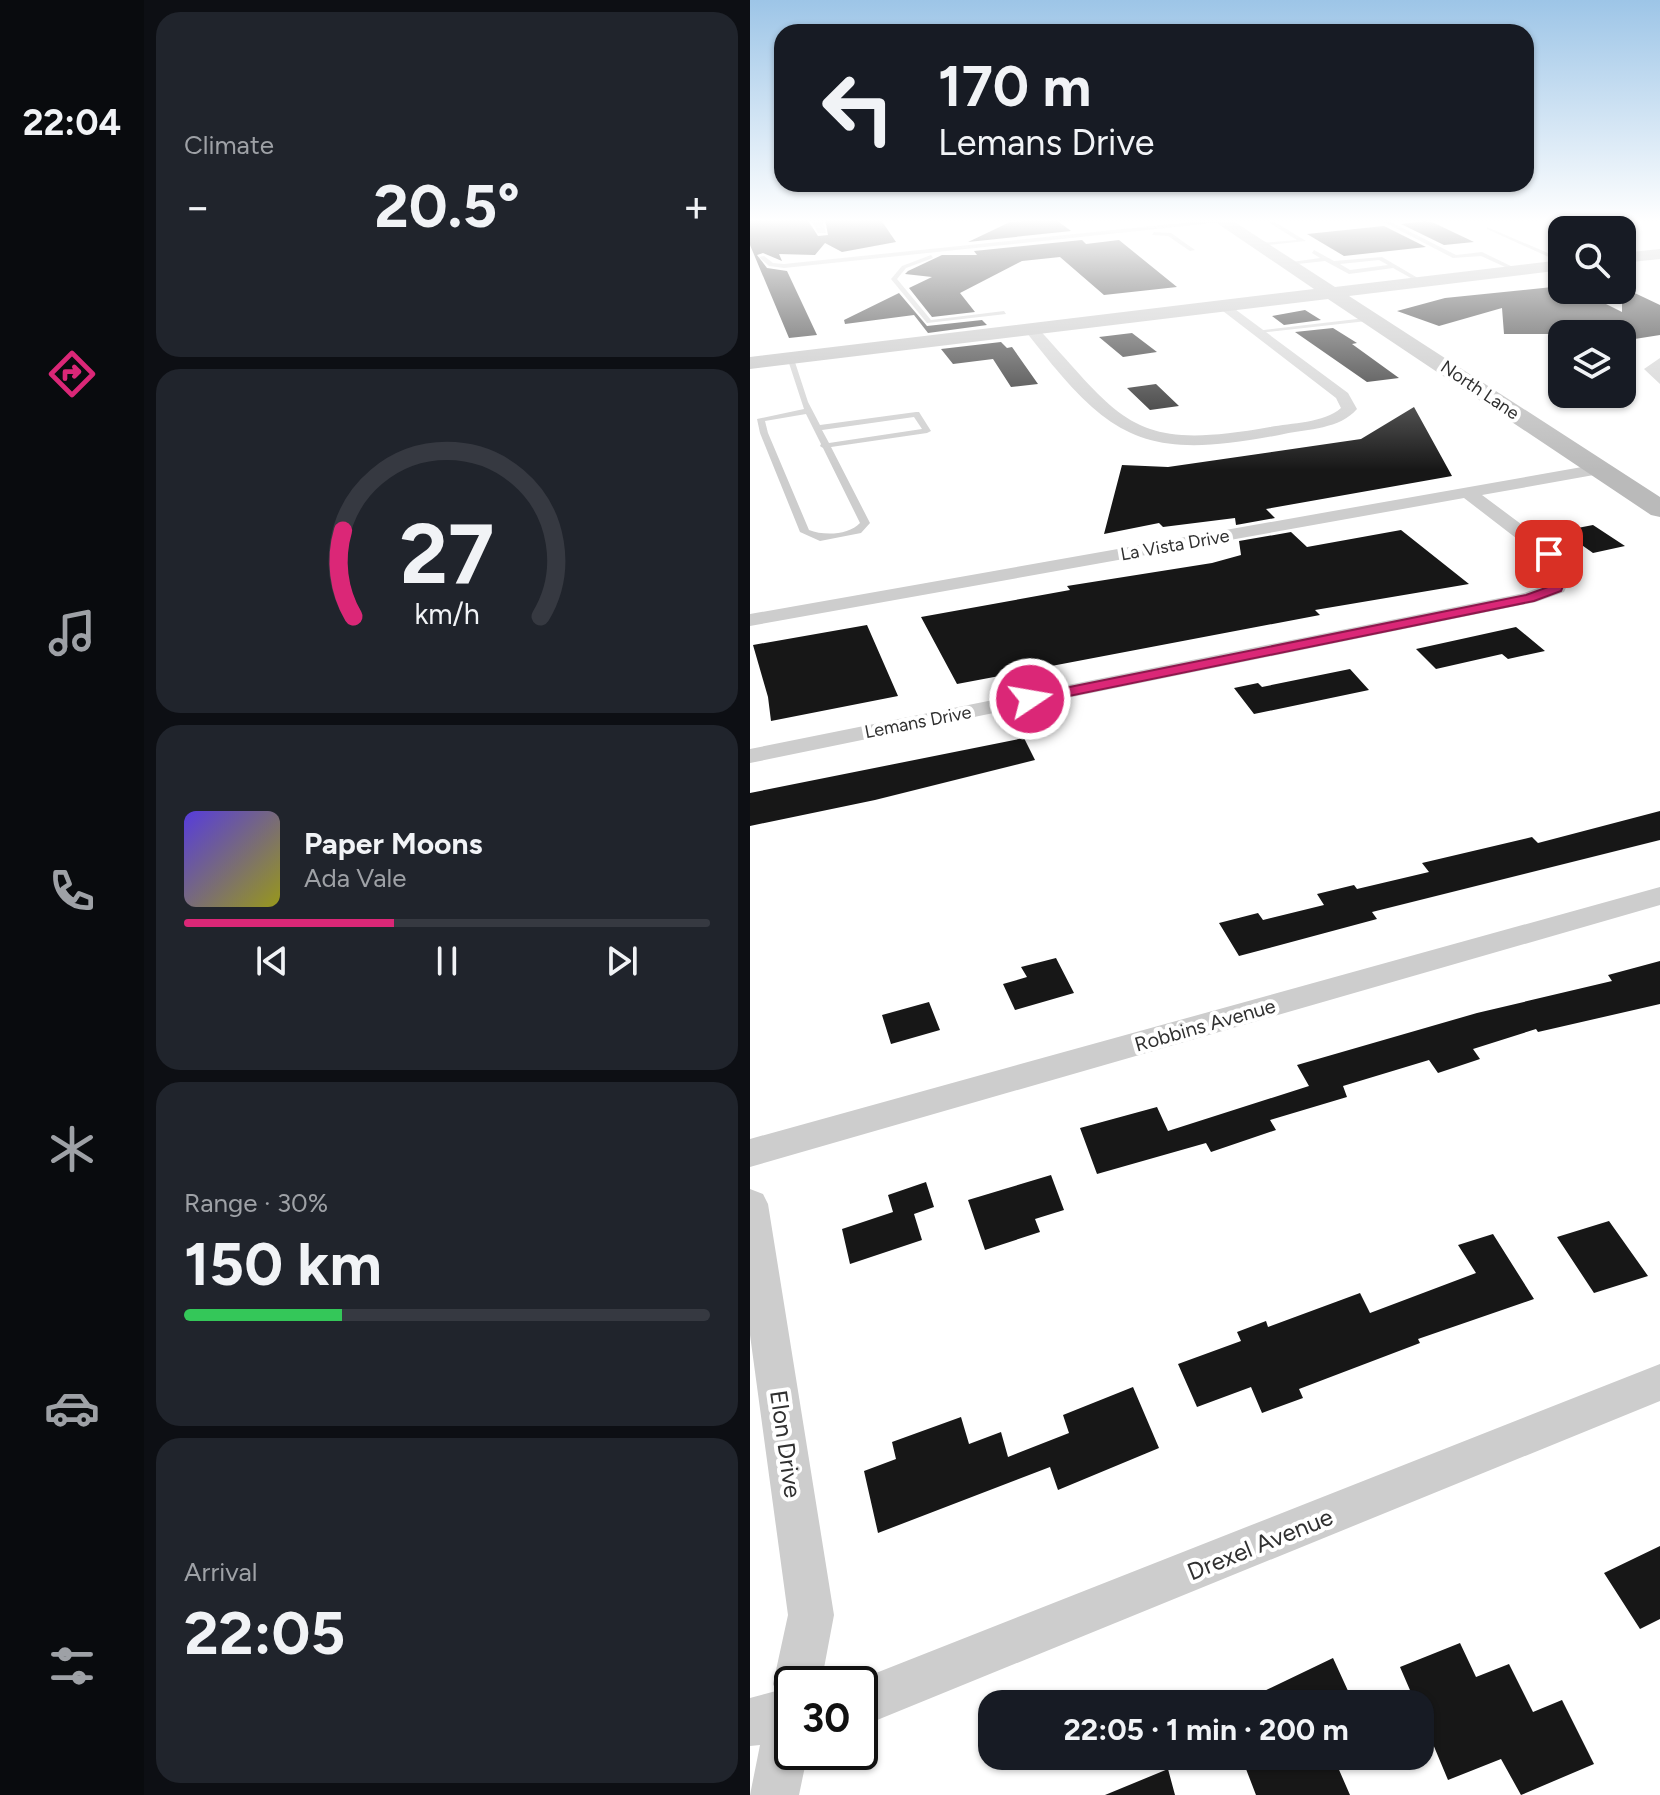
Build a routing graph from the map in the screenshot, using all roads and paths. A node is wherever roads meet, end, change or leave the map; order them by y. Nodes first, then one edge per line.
1 (913, 303) edge
2 (1241, 303) edge
3 (1350, 303) edge
4 (1224, 305) junction
5 (1004, 313) dead end
6 (1374, 319) junction
7 (1031, 329) junction
8 (1259, 331) junction
9 (790, 359) junction
10 (1660, 362) edge
11 (750, 363) edge
12 (1660, 379) edge
13 (808, 411) junction
14 (816, 428) junction
15 (824, 446) junction
16 (1599, 469) junction
17 (1468, 493) junction
18 (1660, 509) edge
19 (750, 620) edge
20 (750, 756) edge
21 (1660, 896) edge
22 (750, 1153) edge
23 (750, 1204) edge
24 (1660, 1382) edge
25 (796, 1666) edge
26 (878, 1696) edge
27 (777, 1770) edge
28 (774, 1795) edge

1 - 5 lane
2 - 4 main road
3 - 6 main road, North Lane
4 - 7 main road
4 - 8 street
6 - 8 lane
6 - 16 main road, North Lane
7 - 8 street
7 - 9 main road
9 - 11 main road
9 - 13 lane
10 - 12 street
13 - 14 lane
13 - 15 lane
14 - 15 lane
14 - 15 lane
16 - 17 street, La Vista Drive
16 - 18 main road, North Lane
17 - 19 street, La Vista Drive
17 - 20 street, Lemans Drive
21 - 22 street, Robbins Avenue
23 - 25 street, Elon Drive
24 - 26 street, Drexel Avenue
27 - 28 street, Elon Drive

